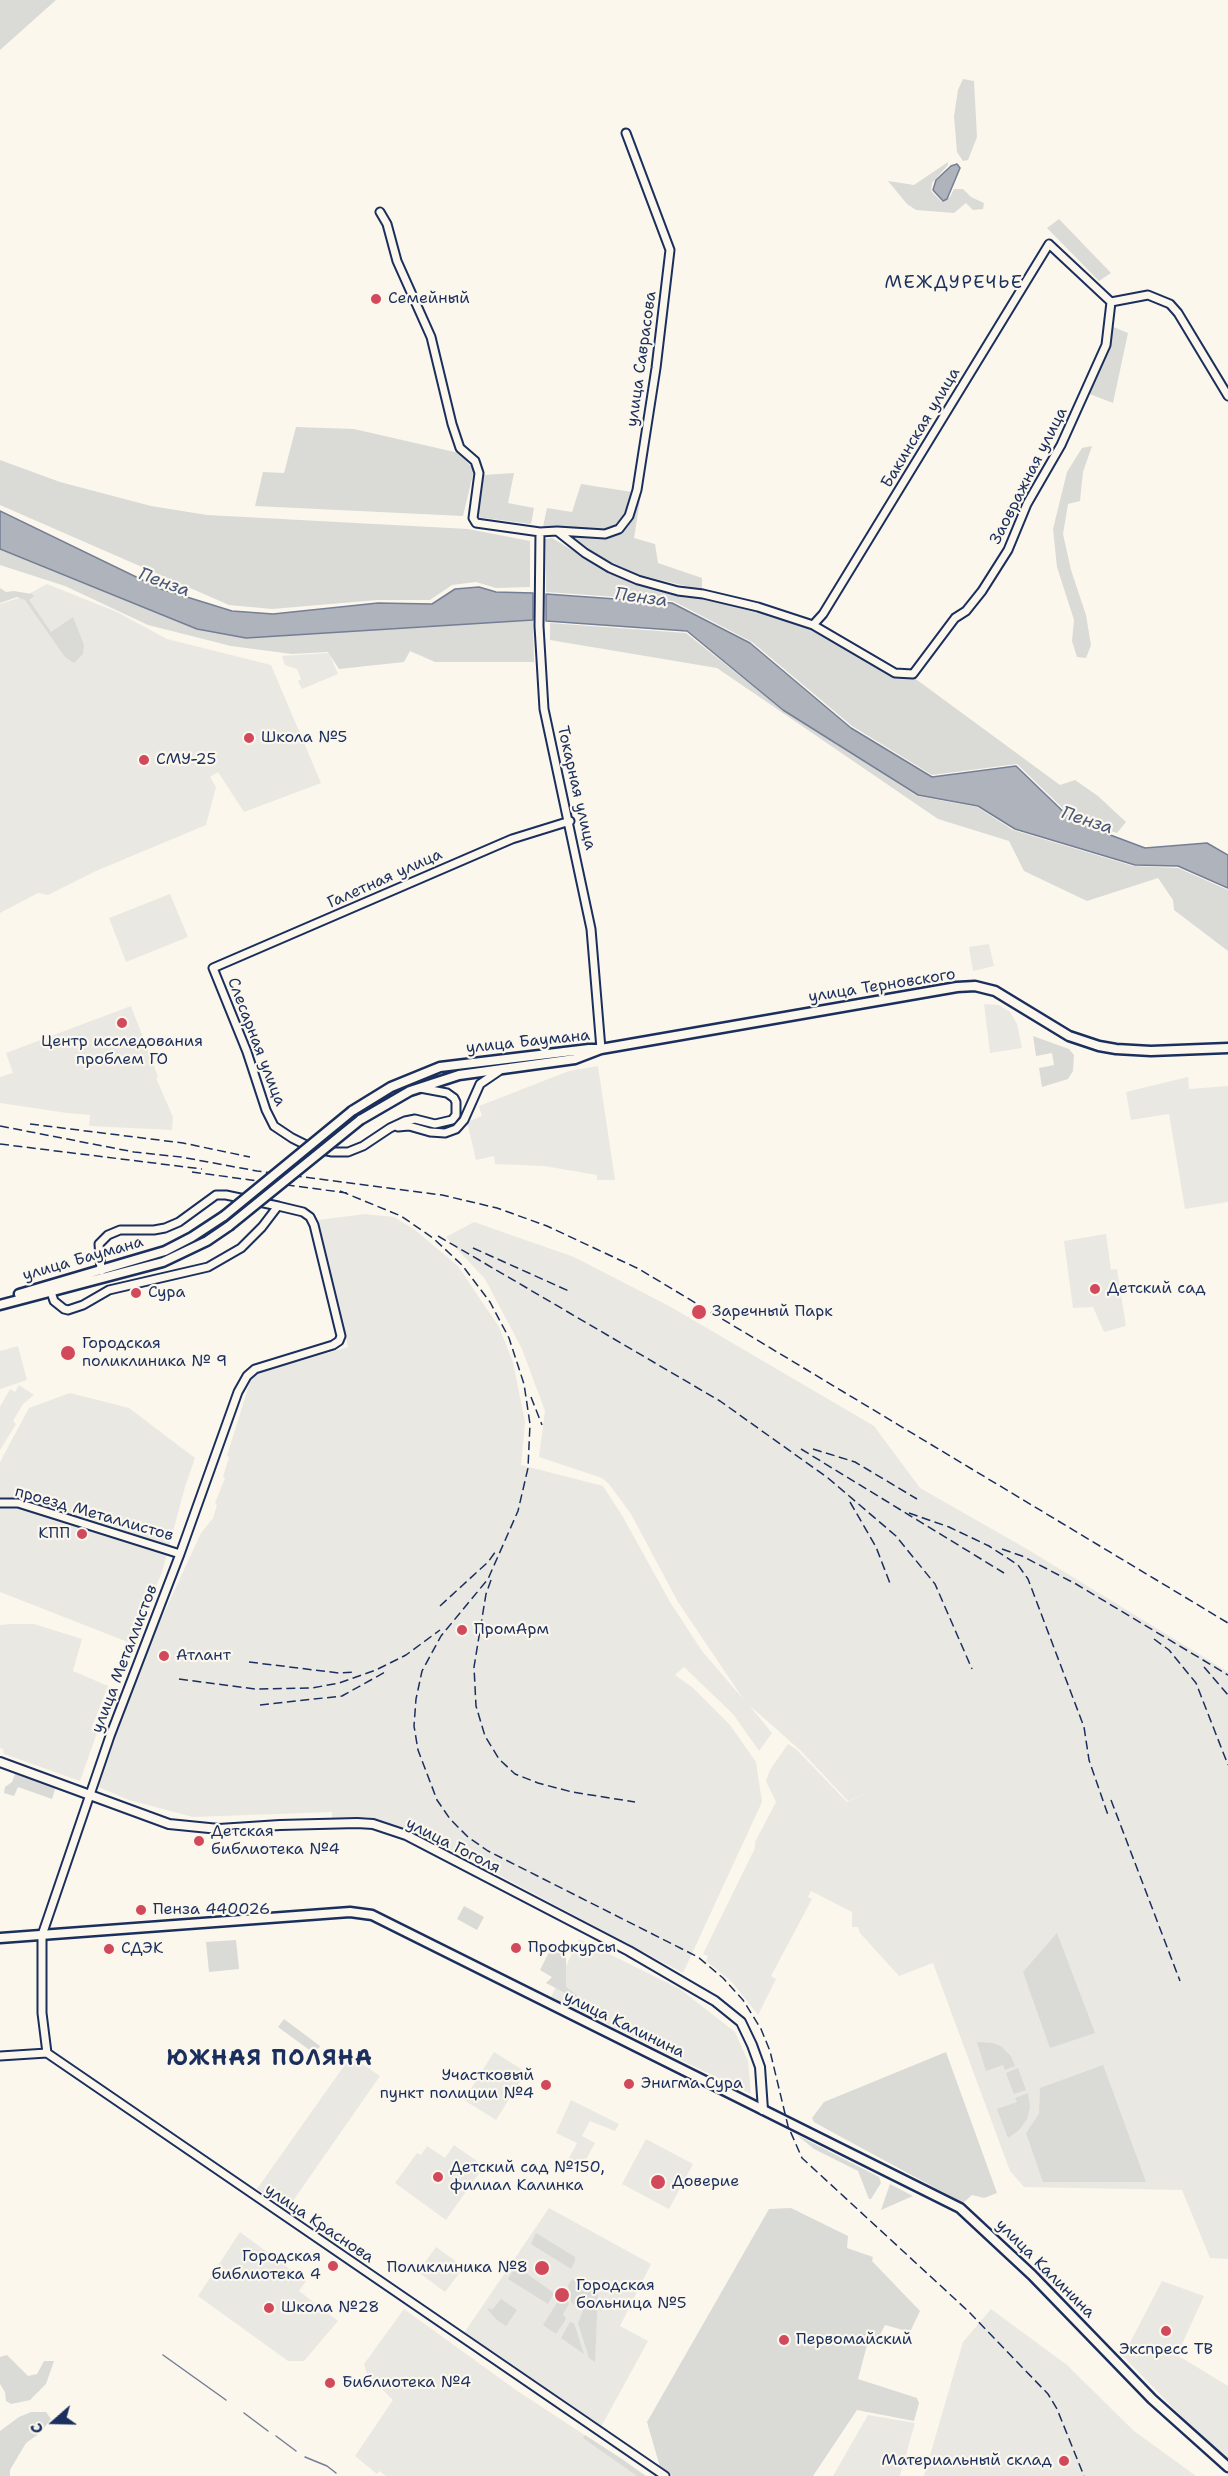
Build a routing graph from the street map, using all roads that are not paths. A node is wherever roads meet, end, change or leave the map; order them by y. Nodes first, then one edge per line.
1 (626, 133) dead end
2 (380, 212) dead end
3 (1111, 302) junction
4 (1228, 396) edge
5 (557, 531) junction
6 (540, 532) junction
7 (813, 625) junction
8 (570, 821) junction
9 (213, 968) joint
10 (1228, 1048) edge
11 (601, 1049) junction
12 (499, 1071) junction
13 (417, 1088) junction
14 (390, 1128) junction
15 (278, 1206) junction
16 (101, 1271) junction
17 (51, 1292) junction
18 (0, 1300) edge
19 (0, 1305) edge
20 (0, 1503) edge
21 (180, 1554) junction
22 (0, 1762) edge
23 (89, 1796) junction
24 (42, 1935) junction
25 (0, 1938) edge
26 (47, 2053) junction
27 (0, 2056) edge
28 (763, 2110) junction
29 (1228, 2467) edge
30 (665, 2476) edge

1 - 5 street, улица Саврасова
2 - 6 street, улица Саврасова
3 - 4 street
3 - 7 street, Бакинская улица
3 - 7 street, Заовражная улица
5 - 6 street, улица Саврасова
5 - 7 street
6 - 8 street, Токарная улица
8 - 9 street, Галетная улица
8 - 11 street, Токарная улица
9 - 14 street, Слесарная улица
10 - 11 main road, улица Терновского
11 - 12 main road, улица Баумана
11 - 16 main road, улица Баумана, bridge
12 - 13 main road, улица Баумана
12 - 14 street
13 - 14 street
13 - 17 main road, улица Баумана, bridge
15 - 16 street
15 - 17 street
15 - 21 street, улица Металлистов
16 - 18 main road, улица Баумана
17 - 19 main road, улица Баумана
20 - 21 street, проезд Металлистов
21 - 23 street, улица Металлистов
22 - 23 main road, улица Гоголя
23 - 24 street, улица Металлистов
23 - 28 main road, улица Гоголя
24 - 25 main road, улица Калинина
24 - 26 street, улица Металлистов
24 - 28 main road, улица Калинина
26 - 27 street
26 - 30 street, улица Краснова
28 - 29 main road, улица Калинина

